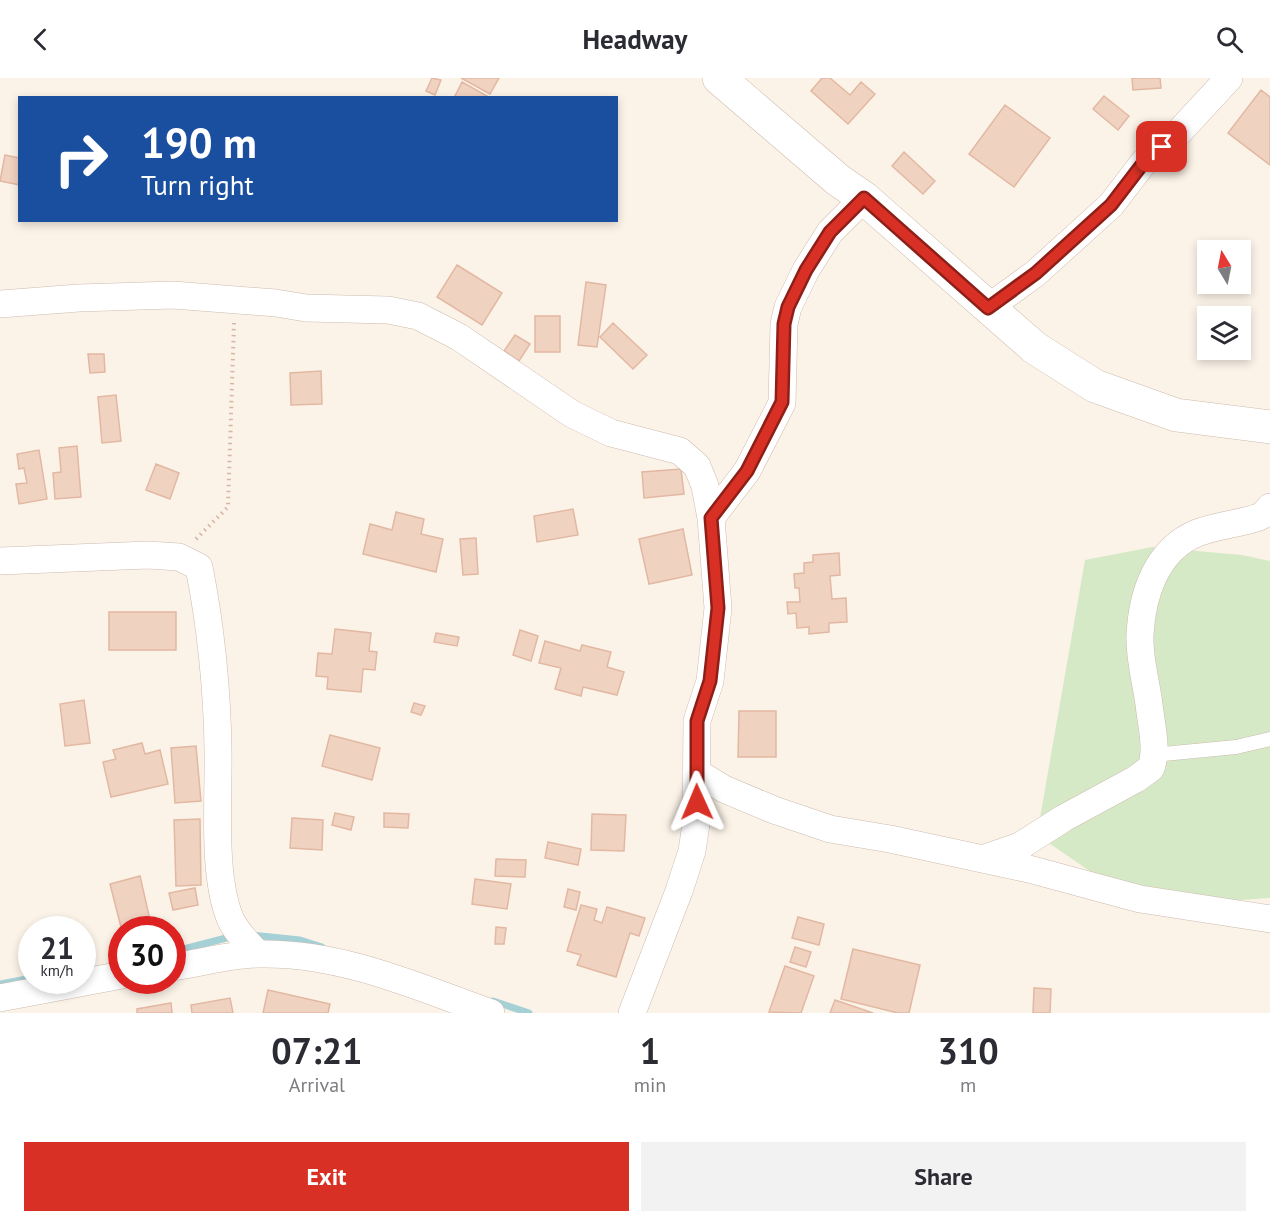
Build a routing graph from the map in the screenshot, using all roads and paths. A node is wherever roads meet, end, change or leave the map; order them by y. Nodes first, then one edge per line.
1 (719, 78) edge
2 (1229, 78) edge
3 (864, 198) junction
4 (235, 300) junction
5 (0, 304) edge
6 (988, 308) junction
7 (1270, 427) edge
8 (1270, 507) edge
9 (711, 518) junction
10 (179, 557) junction
11 (0, 561) edge
12 (1270, 739) edge
13 (1153, 755) junction
14 (696, 772) junction
15 (980, 859) junction
16 (1270, 920) edge
17 (258, 954) junction
18 (186, 965) edge
19 (108, 978) edge
20 (0, 998) edge
21 (490, 1013) edge
22 (632, 1013) edge

1 - 3 street
2 - 6 street
3 - 6 street
3 - 9 street
4 - 5 street
4 - 9 street
4 - 10 path
6 - 7 street
8 - 13 street
9 - 14 street
10 - 11 street
10 - 17 street
12 - 13 lane
13 - 15 street
14 - 15 street
14 - 22 street
15 - 16 street
17 - 18 street
17 - 21 street
19 - 20 street

